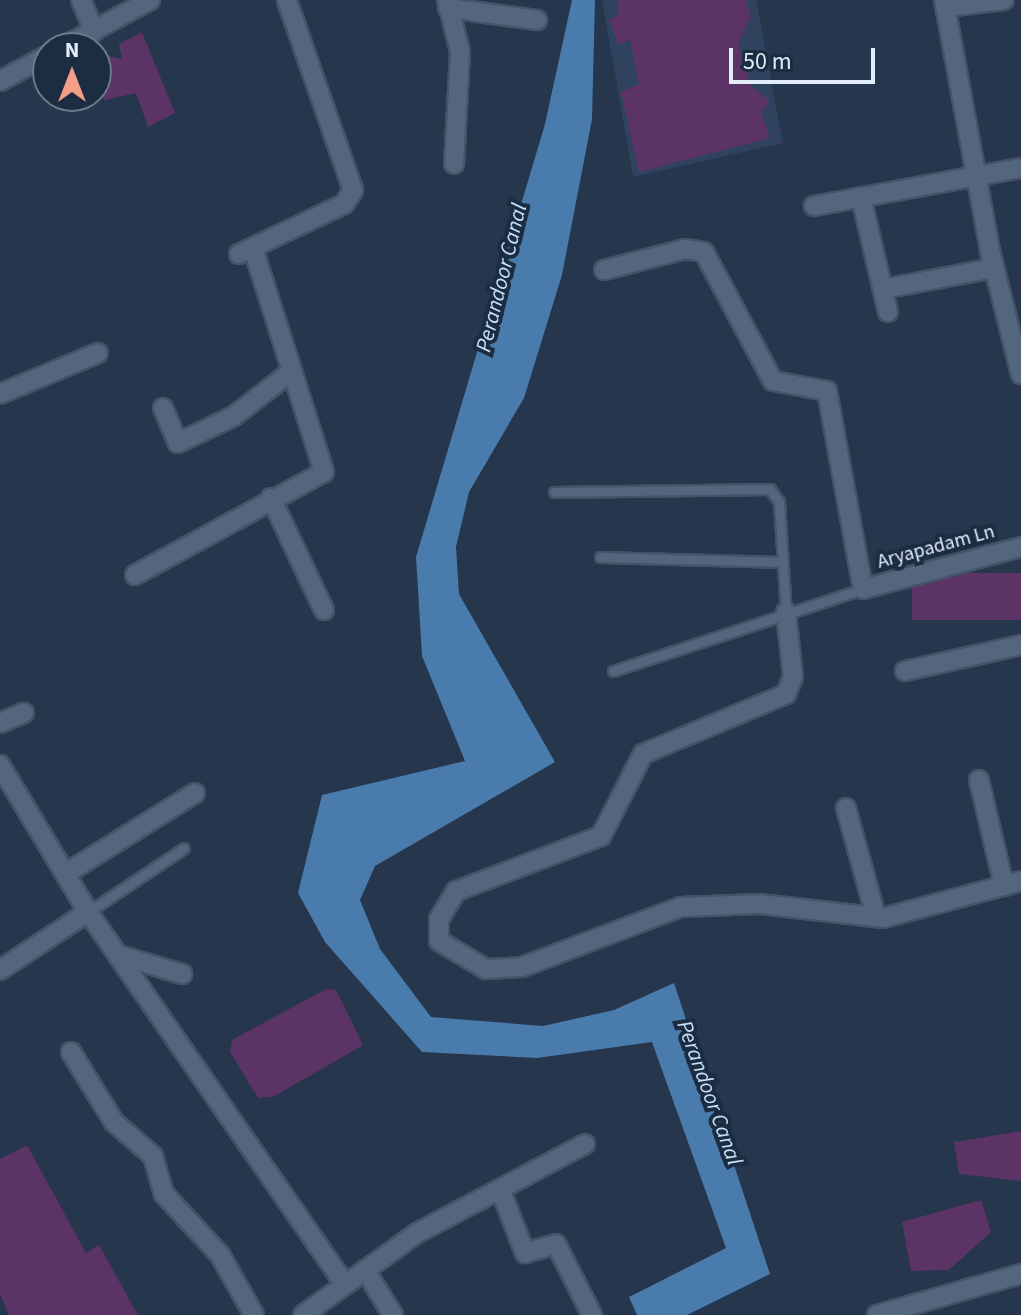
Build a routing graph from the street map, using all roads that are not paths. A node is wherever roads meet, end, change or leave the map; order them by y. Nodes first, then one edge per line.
1 (81, 0) edge
2 (150, 0) edge
3 (287, 0) edge
4 (1004, 0) edge
5 (945, 3) edge
6 (448, 4) edge
7 (537, 20) dead end
8 (94, 31) joint
9 (32, 64) edge
10 (0, 81) edge
11 (454, 164) dead end
12 (1021, 168) edge
13 (976, 174) junction
14 (861, 197) junction
15 (814, 206) dead end
16 (994, 268) junction
17 (604, 270) dead end
18 (883, 289) junction
19 (888, 312) dead end
20 (98, 353) dead end
21 (292, 371) junction
22 (1021, 374) edge
23 (0, 394) edge
24 (163, 408) dead end
25 (554, 492) dead end
26 (271, 498) junction
27 (1021, 547) edge
28 (600, 557) dead end
29 (783, 562) junction
30 (135, 575) dead end
31 (863, 589) junction
32 (324, 610) dead end
33 (786, 612) junction
34 (1021, 645) edge
35 (613, 671) dead end
36 (905, 671) dead end
37 (24, 713) dead end
38 (0, 723) edge
39 (0, 765) edge
40 (979, 780) dead end
41 (195, 793) dead end
42 (846, 808) dead end
43 (184, 848) dead end
44 (65, 874) junction
45 (1012, 884) edge
46 (88, 912) junction
47 (880, 917) junction
48 (120, 955) junction
49 (0, 970) edge
50 (182, 974) dead end
51 (71, 1052) dead end
52 (585, 1144) dead end
53 (500, 1189) junction
54 (365, 1270) junction
55 (1021, 1274) edge
56 (345, 1284) junction
57 (915, 1309) edge
58 (254, 1315) edge
59 (303, 1315) edge
60 (393, 1315) edge
61 (592, 1315) edge
62 (877, 1315) edge

1 - 8 street
2 - 8 street
3 - 21 street
4 - 5 street
5 - 13 street
6 - 7 street
6 - 11 street
9 - 10 street
12 - 13 street
13 - 14 street
13 - 16 street
14 - 15 street
14 - 18 street
16 - 18 street
16 - 22 street
17 - 31 street
18 - 19 street
20 - 23 street
21 - 24 street
21 - 26 street
25 - 29 lane
26 - 30 street
26 - 32 street
27 - 31 street, Aryapadam Ln
28 - 29 lane
29 - 33 lane
31 - 33 lane
33 - 35 lane
33 - 47 street
34 - 36 street
37 - 38 street
39 - 44 street
40 - 45 street
41 - 44 street
42 - 47 street
43 - 46 lane
44 - 46 street
45 - 47 street
46 - 48 street
46 - 49 street
48 - 50 street
48 - 56 street
51 - 58 street
52 - 53 street
53 - 54 street
53 - 61 street
54 - 56 street
54 - 60 street
55 - 57 street
56 - 59 street
57 - 62 street

